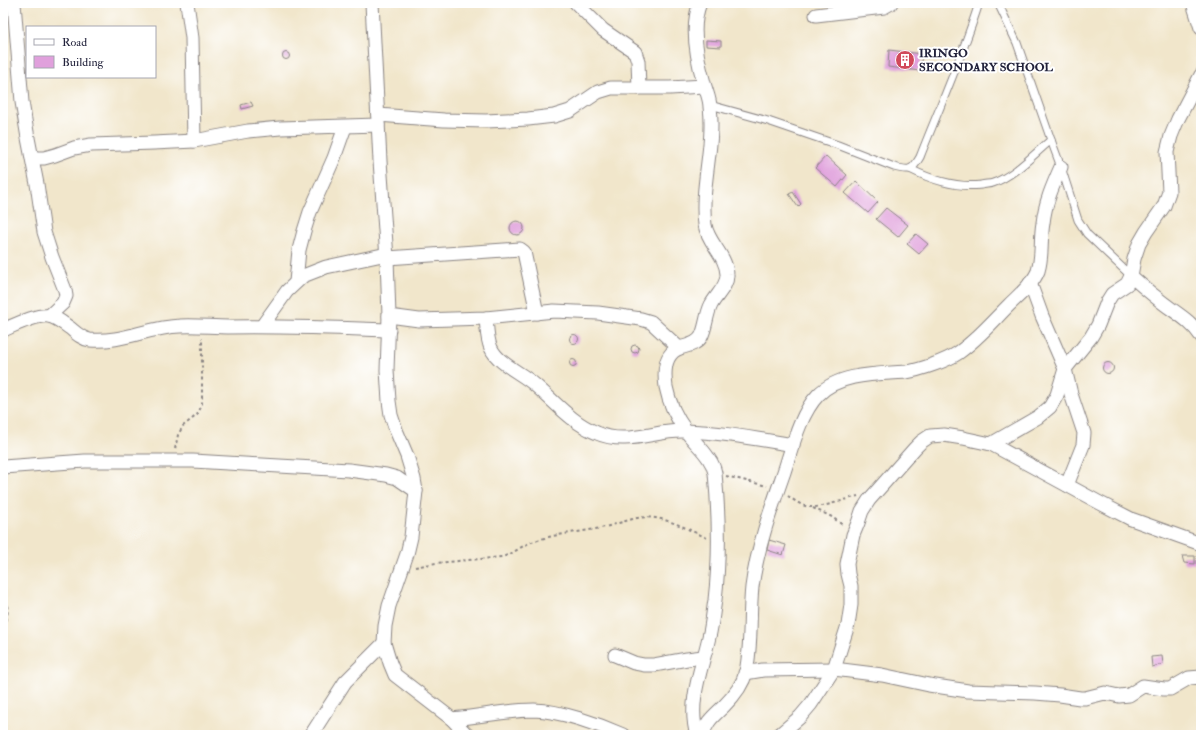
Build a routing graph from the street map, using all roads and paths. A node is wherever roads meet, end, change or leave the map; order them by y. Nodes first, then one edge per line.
1 (14, 3) edge
2 (187, 3) edge
3 (372, 3) edge
4 (576, 3) edge
5 (700, 3) edge
6 (891, 3) edge
7 (979, 3) edge
8 (998, 3) edge
9 (1193, 3) edge
10 (816, 15) dead end
11 (1201, 28) edge
12 (1201, 75) edge
13 (704, 86) junction
14 (639, 88) junction
15 (710, 106) junction
16 (378, 120) junction
17 (345, 127) junction
18 (1051, 140) junction
19 (194, 141) junction
20 (32, 158) junction
21 (1061, 167) junction
22 (910, 169) junction
23 (387, 256) junction
24 (1131, 276) junction
25 (296, 282) junction
26 (1030, 283) junction
27 (537, 314) junction
28 (49, 316) junction
29 (389, 316) junction
30 (486, 318) junction
31 (262, 326) junction
32 (202, 327) junction
33 (3, 330) edge
34 (389, 330) junction
35 (1201, 336) edge
36 (679, 348) junction
37 (1065, 369) junction
38 (686, 431) junction
39 (991, 444) junction
40 (793, 445) junction
41 (175, 449) dead end
42 (3, 467) edge
43 (716, 473) junction
44 (1067, 485) junction
45 (778, 490) junction
46 (416, 491) junction
47 (861, 495) dead end
48 (812, 508) junction
49 (853, 535) junction
50 (718, 543) junction
51 (1201, 544) edge
52 (402, 569) junction
53 (3, 594) edge
54 (3, 625) edge
55 (384, 643) junction
56 (615, 655) dead end
57 (703, 658) junction
58 (834, 669) junction
59 (745, 673) junction
60 (1201, 677) edge
61 (452, 719) junction
62 (310, 735) edge
63 (467, 735) edge
64 (623, 735) edge
65 (698, 735) edge
66 (779, 735) edge

1 - 20 street
2 - 19 street
3 - 16 street
4 - 14 street
5 - 13 street
6 - 10 street
7 - 22 lane
8 - 18 lane
9 - 11 street
12 - 24 street
13 - 14 street
13 - 15 street
14 - 16 street
15 - 22 lane
15 - 36 street
16 - 17 street
16 - 23 street
17 - 19 street
17 - 25 street
18 - 21 lane
18 - 22 lane
19 - 20 street
20 - 28 street
21 - 24 lane
21 - 26 street
23 - 25 street
23 - 27 street
23 - 29 street
24 - 35 street
24 - 37 street
25 - 31 street
26 - 37 street
26 - 40 street
27 - 30 street
27 - 36 street
28 - 32 street
28 - 33 street
29 - 30 street
29 - 34 street
30 - 38 street
31 - 32 street
31 - 34 street
32 - 41 path
34 - 46 street
36 - 38 street
37 - 39 street
37 - 44 street
38 - 40 street
38 - 43 street
39 - 44 street
39 - 49 street
40 - 45 street
42 - 46 street
43 - 45 path
43 - 50 street
44 - 51 street
45 - 48 path
45 - 59 street
46 - 52 street
47 - 48 path
48 - 49 path
49 - 58 street
50 - 52 path
50 - 57 street
52 - 55 street
53 - 54 path
55 - 61 street
55 - 62 street
56 - 57 street
57 - 65 street
58 - 59 street
58 - 60 street
58 - 66 street
59 - 65 street
61 - 63 street
61 - 64 street

